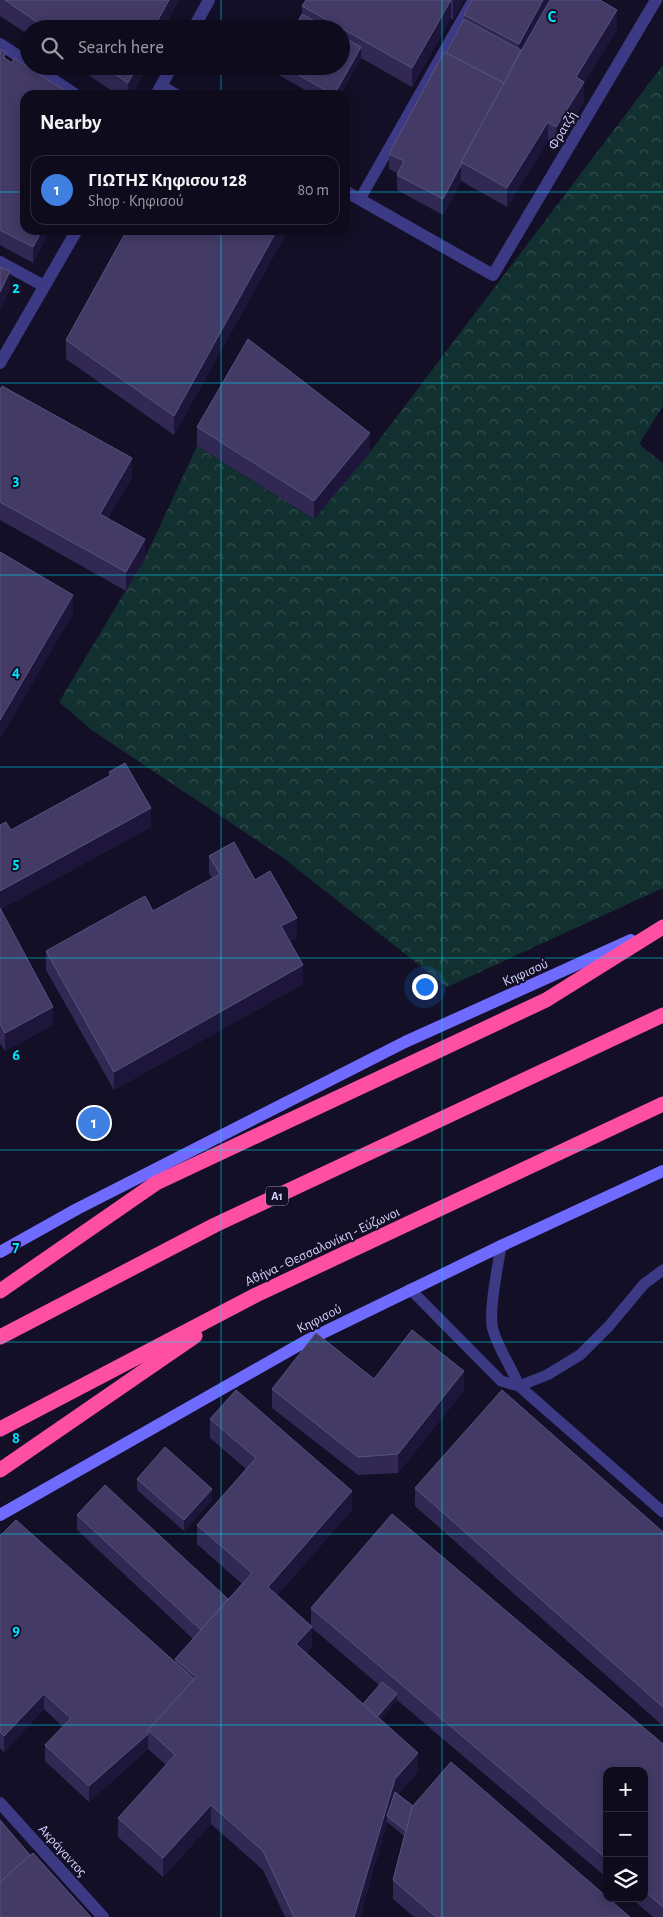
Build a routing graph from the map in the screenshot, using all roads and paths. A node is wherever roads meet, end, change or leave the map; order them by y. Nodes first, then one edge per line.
1 (209, 0) edge
2 (473, 0) edge
3 (656, 0) edge
4 (198, 20) edge
5 (0, 44) edge
6 (20, 57) edge
7 (46, 75) edge
8 (167, 75) edge
9 (69, 90) edge
10 (159, 90) edge
11 (350, 194) edge
12 (360, 199) junction
13 (74, 235) edge
14 (0, 262) edge
15 (44, 286) junction
16 (0, 363) edge
17 (663, 927) edge
18 (663, 1015) edge
19 (663, 1104) edge
20 (663, 1171) edge
21 (501, 1246) junction
22 (0, 1252) edge
23 (663, 1270) edge
24 (410, 1289) junction
25 (0, 1291) edge
26 (256, 1294) junction
27 (0, 1338) edge
28 (519, 1386) junction
29 (0, 1429) edge
30 (0, 1470) edge
31 (663, 1512) edge
32 (0, 1515) edge
33 (0, 1803) edge
34 (104, 1917) edge

1 - 4 street
2 - 12 lane
3 - 12 street, Φρατζή
5 - 6 street
7 - 9 street
8 - 10 street
11 - 12 street
13 - 15 street
14 - 15 street
15 - 16 street
17 - 22 main road, Κηφισού
17 - 25 highway
18 - 27 highway, Α1
19 - 26 highway, Αθήνα - Θεσσαλονίκη - Εύζωνοι
20 - 21 main road, Κηφισού
21 - 24 main road, Κηφισού
21 - 28 lane
23 - 28 lane
24 - 28 lane
24 - 32 main road, Κηφισού
26 - 29 highway, Αθήνα - Θεσσαλονίκη - Εύζωνοι
26 - 30 highway
28 - 31 lane
33 - 34 street, Ακράγαντος

